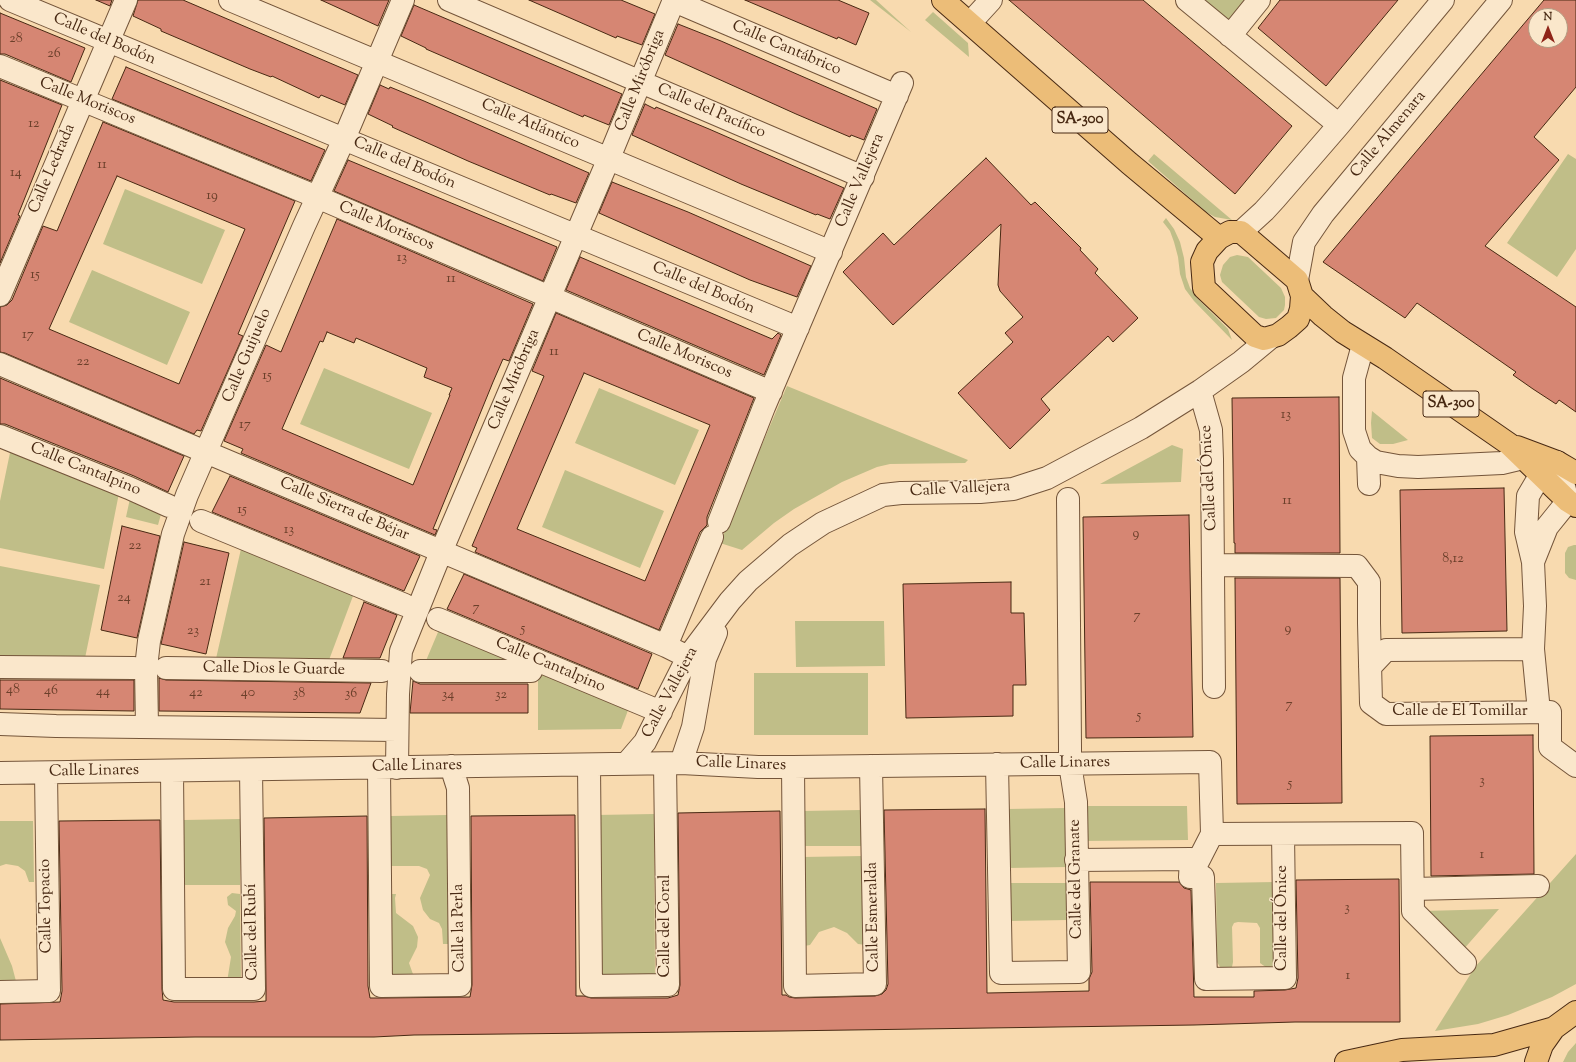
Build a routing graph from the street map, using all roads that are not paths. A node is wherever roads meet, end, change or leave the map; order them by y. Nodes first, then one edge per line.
1 (10, 0) edge
2 (126, 0) edge
3 (230, 0) edge
4 (403, 0) edge
5 (449, 0) edge
6 (943, 0) edge
7 (991, 0) edge
8 (1187, 0) edge
9 (1259, 0) edge
10 (1443, 0) edge
11 (1501, 0) edge
12 (674, 1) edge
13 (970, 23) junction
14 (1230, 36) junction
15 (108, 41) junction
16 (377, 61) junction
17 (0, 66) edge
18 (641, 81) junction
19 (900, 90) joint
20 (83, 100) junction
21 (1338, 125) junction
22 (344, 139) junction
23 (609, 158) junction
24 (863, 177) junction
25 (317, 197) junction
26 (1241, 232) junction
27 (576, 236) junction
28 (1219, 238) junction
29 (831, 252) junction
30 (1300, 288) junction
31 (0, 295) edge
32 (550, 297) junction
33 (1298, 318) junction
34 (798, 328) junction
35 (1248, 330) junction
36 (1343, 332) junction
37 (1270, 338) junction
38 (1363, 345) junction
39 (1241, 362) junction
40 (0, 364) edge
41 (1200, 391) junction
42 (771, 392) junction
43 (0, 436) edge
44 (1516, 451) junction
45 (207, 452) junction
46 (1368, 457) junction
47 (1549, 468) junction
48 (1576, 473) edge
49 (1369, 484) dead end
50 (1068, 499) dead end
51 (1572, 504) edge
52 (169, 506) dead end
53 (201, 521) dead end
54 (441, 552) junction
55 (1533, 562) junction
56 (1213, 565) junction
57 (730, 601) junction
58 (405, 605) dead end
59 (438, 619) dead end
60 (1369, 623) junction
61 (666, 646) junction
62 (1533, 649) junction
63 (1386, 650) junction
64 (688, 656) junction
65 (0, 667) edge
66 (1370, 667) junction
67 (134, 668) dead end
68 (166, 668) dead end
69 (382, 671) dead end
70 (420, 671) dead end
71 (531, 671) dead end
72 (1214, 687) dead end
73 (661, 712) junction
74 (1539, 712) junction
75 (0, 724) edge
76 (147, 726) junction
77 (397, 730) junction
78 (1550, 747) junction
79 (1576, 747) edge
80 (626, 764) junction
81 (673, 764) junction
82 (996, 764) junction
83 (1070, 764) junction
84 (589, 765) junction
85 (451, 766) junction
86 (871, 766) junction
87 (1576, 766) edge
88 (793, 767) junction
89 (388, 768) junction
90 (251, 770) junction
91 (172, 771) junction
92 (46, 773) junction
93 (0, 774) edge
94 (1212, 834) junction
95 (1283, 834) junction
96 (1076, 860) junction
97 (1190, 877) junction
98 (1538, 886) dead end
99 (1413, 889) junction
100 (1464, 963) dead end
101 (0, 992) edge
102 (1576, 1012) edge
103 (1554, 1028) junction
104 (1346, 1062) edge
105 (1536, 1062) edge

1 - 15 street, Calle del Bodón
2 - 15 street, Calle Ledrada
3 - 16 street, Calle Atlántico
4 - 16 street, Calle Guijuelo
5 - 18 street, Calle del Pacífico
6 - 13 main road, SA-300
7 - 13 street
8 - 14 street
9 - 14 street
10 - 21 street
11 - 30 street, Calle Almenara
12 - 18 street, Calle Miróbriga
12 - 19 street, Calle Cantábrico
13 - 28 main road, SA-300
14 - 21 street
15 - 20 street, Calle Ledrada
15 - 22 street, Calle del Bodón
16 - 22 street, Calle Guijuelo
16 - 23 street, Calle Atlántico
17 - 20 street, Calle Moriscos
18 - 23 street, Calle Miróbriga
18 - 24 street, Calle del Pacífico
19 - 24 street, Calle Vallejera
20 - 25 street, Calle Moriscos
20 - 31 street, Calle Ledrada
21 - 26 street
22 - 25 street, Calle Guijuelo
22 - 27 street, Calle del Bodón
23 - 27 street, Calle Miróbriga
23 - 29 street, Calle Atlántico
24 - 29 street, Calle Vallejera
25 - 32 street, Calle Moriscos
25 - 45 street, Calle Guijuelo
26 - 28 main road
26 - 30 main road, SA-300
27 - 32 street, Calle Miróbriga
27 - 34 street, Calle del Bodón
28 - 35 main road
29 - 34 street, Calle Vallejera
30 - 33 main road
30 - 36 main road, SA-300
32 - 42 street, Calle Moriscos
32 - 54 street, Calle Miróbriga
33 - 36 main road, SA-300
33 - 37 main road
34 - 42 street, Calle Vallejera
35 - 37 main road
35 - 39 street
36 - 38 main road, SA-300
37 - 39 street, Calle Vallejera
38 - 44 main road, SA-300
38 - 46 street
39 - 41 street, Calle Vallejera
40 - 45 street, Calle Sierra de Béjar
41 - 56 street, Calle del Ónice
41 - 57 street, Calle Vallejera
42 - 61 street, Calle Vallejera
43 - 52 street, Calle Cantalpino
44 - 46 street
44 - 47 main road, SA-300
45 - 54 street, Calle Sierra de Béjar
45 - 76 street, Calle Guijuelo
46 - 49 street
47 - 48 main road, SA-300
47 - 51 main road, SA-300
47 - 55 street
50 - 83 street, Calle del Granate
51 - 55 street
53 - 58 street
54 - 61 street, Calle Sierra de Béjar
54 - 77 street, Calle Miróbriga
55 - 62 street
56 - 60 street, Calle de El Tomillar
56 - 72 street, Calle del Ónice
57 - 64 street, Calle Vallejera
57 - 81 street, Calle Vallejera
59 - 73 street, Calle Cantalpino
60 - 63 street
60 - 66 street, Calle de El Tomillar
61 - 64 street, Calle Sierra de Béjar
62 - 63 street
62 - 74 street
63 - 66 street
64 - 73 street, Calle Vallejera
65 - 67 street
66 - 74 street, Calle de El Tomillar
68 - 69 street, Calle Dios le Guarde
70 - 71 street
73 - 80 street, Calle Vallejera
74 - 78 street
75 - 76 street
76 - 77 street
77 - 89 street, Calle Miróbriga
78 - 79 street
78 - 87 street
80 - 81 street, Calle Linares
80 - 84 street, Calle Linares
81 - 84 street, Calle del Coral
81 - 88 street, Calle Linares
82 - 83 street, Calle Linares
82 - 86 street, Calle Linares
82 - 96 street, Calle del Granate
83 - 94 street, Calle Linares
83 - 96 street, Calle del Granate
84 - 85 street, Calle Linares
85 - 89 street, Calle Linares
85 - 89 street, Calle la Perla
86 - 88 street, Calle Linares
86 - 88 street, Calle Esmeralda
89 - 90 street, Calle Linares
90 - 91 street, Calle Linares
90 - 91 street, Calle del Rubí
91 - 92 street, Calle Linares
92 - 93 street, Calle Linares
92 - 101 street, Calle Topacio
94 - 95 street
94 - 97 street
95 - 97 street, Calle del Ónice
95 - 99 street
96 - 97 street
98 - 99 street
99 - 100 street
102 - 103 main road
103 - 104 main road
103 - 105 main road

